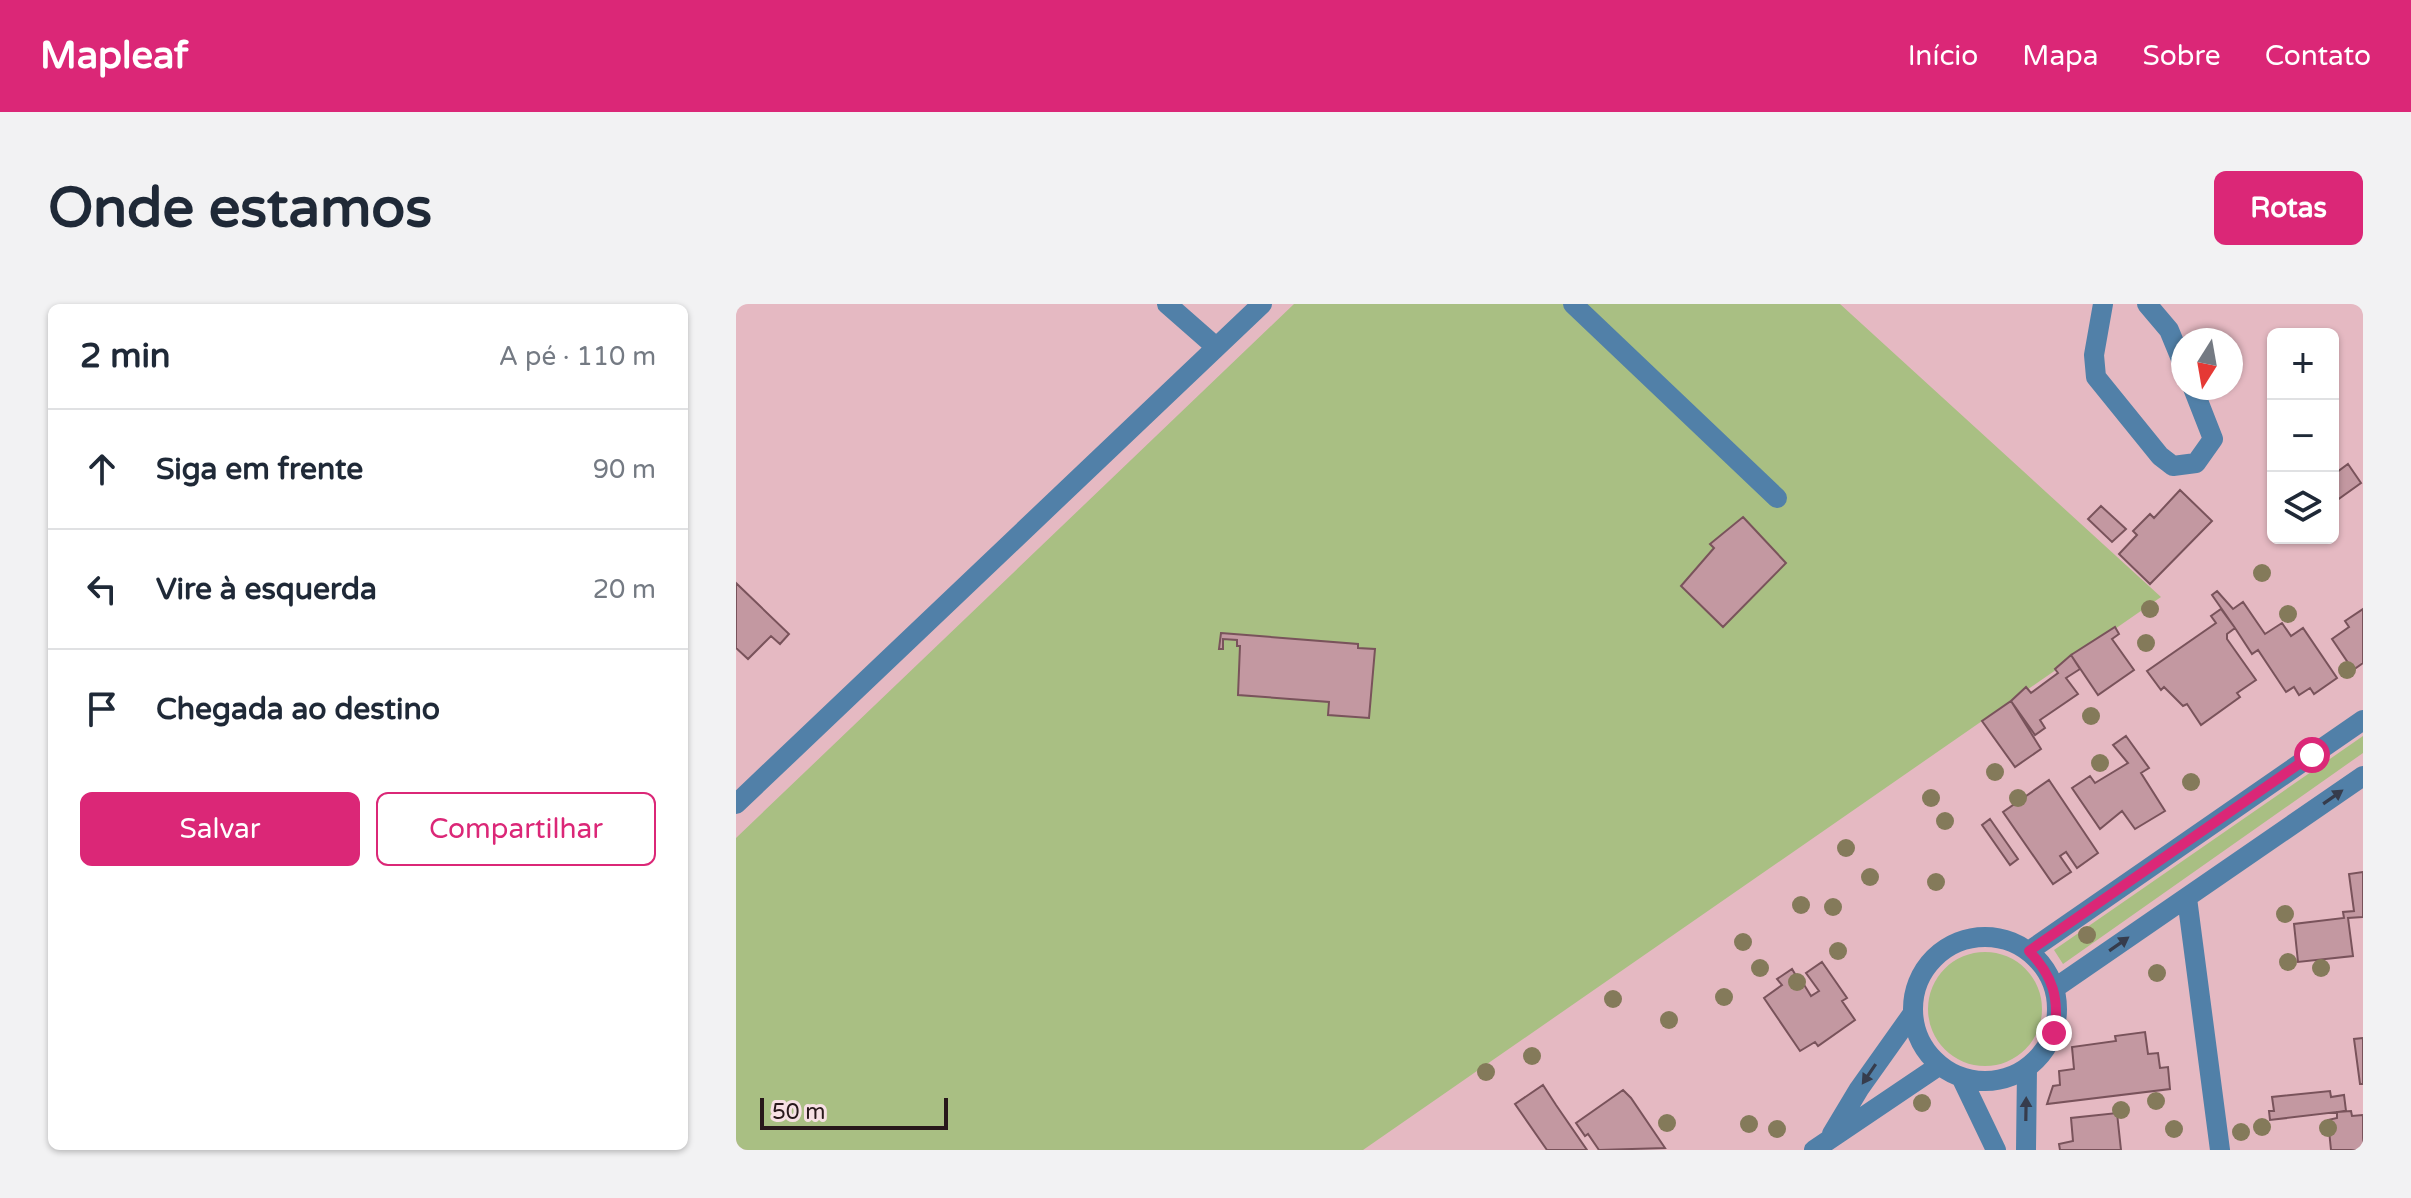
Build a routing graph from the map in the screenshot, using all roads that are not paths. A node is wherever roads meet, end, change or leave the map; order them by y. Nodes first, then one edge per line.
1 (1167, 304) edge
2 (1262, 304) edge
3 (1573, 304) edge
4 (2103, 304) edge
5 (2147, 304) edge
6 (2171, 335) edge
7 (1216, 347) junction
8 (2198, 400) edge
9 (1777, 498) dead end
10 (2363, 720) edge
11 (2363, 776) edge
12 (736, 804) edge
13 (2187, 898) junction
14 (2029, 951) junction
15 (2055, 988) junction
16 (1913, 1013) junction
17 (1940, 1065) junction
18 (2027, 1068) junction
19 (1961, 1077) junction
20 (1822, 1144) edge
21 (1996, 1150) edge
22 (2026, 1150) edge
23 (2220, 1150) edge

1 - 7 street
2 - 7 street
3 - 9 street
4 - 8 street
5 - 6 street
7 - 12 street
10 - 14 street
13 -> 11 street
15 -> 13 street
13 - 23 street
14 - 15 street
14 - 16 street
15 - 18 street
16 - 17 street
16 -> 20 street
17 - 19 street
17 - 20 street
18 - 19 street
22 -> 18 street
19 - 21 street

